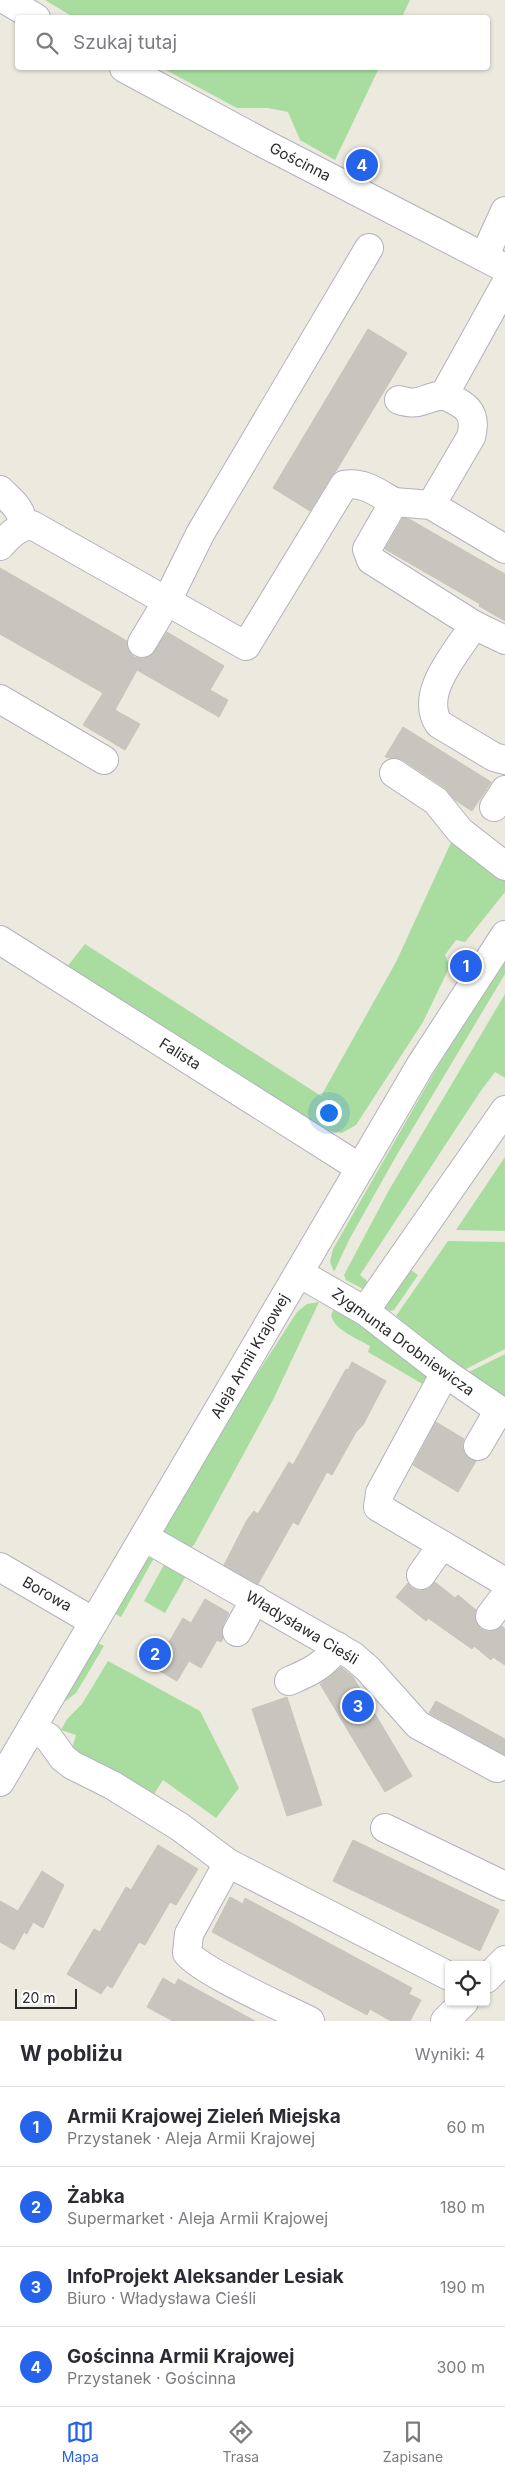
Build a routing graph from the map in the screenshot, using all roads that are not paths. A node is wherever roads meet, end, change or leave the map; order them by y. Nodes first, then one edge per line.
1 (6, 0) edge
2 (31, 15) edge
3 (128, 70) edge
4 (505, 211) edge
5 (369, 248) dead end
6 (495, 263) edge
7 (505, 285) edge
8 (444, 395) junction
9 (399, 400) dead end
10 (0, 490) edge
11 (394, 502) junction
12 (431, 505) junction
13 (22, 526) junction
14 (0, 546) edge
15 (505, 548) edge
16 (166, 603) junction
17 (474, 625) junction
18 (505, 640) edge
19 (142, 643) dead end
20 (0, 699) edge
21 (104, 760) dead end
22 (505, 760) edge
23 (394, 773) dead end
24 (505, 866) edge
25 (505, 935) edge
26 (0, 940) edge
27 (505, 1110) edge
28 (360, 1168) junction
29 (299, 1273) junction
30 (365, 1311) junction
31 (452, 1378) junction
32 (502, 1412) edge
33 (437, 1423) dead end
34 (478, 1446) dead end
35 (144, 1537) junction
36 (442, 1545) junction
37 (0, 1567) edge
38 (421, 1576) dead end
39 (505, 1582) edge
40 (255, 1599) junction
41 (94, 1622) junction
42 (237, 1632) dead end
43 (337, 1646) junction
44 (289, 1681) dead end
45 (31, 1729) junction
46 (497, 1768) dead end
47 (0, 1782) edge
48 (385, 1828) dead end
49 (228, 1863) junction
50 (505, 1886) edge
51 (505, 1960) edge
52 (445, 1974) edge
53 (490, 1975) edge
54 (460, 2006) edge
55 (310, 2021) edge
56 (445, 2021) edge

1 - 2 street
3 - 6 street, Gościnna
4 - 6 street
5 - 16 street
7 - 8 street
8 - 9 street
8 - 12 street
10 - 13 street
11 - 12 street
11 - 16 street
11 - 17 street
12 - 15 street
13 - 14 street
13 - 16 street
16 - 19 street
17 - 18 street
17 - 22 street
20 - 21 street
23 - 24 street
25 - 28 street, Aleja Armii Krajowej
26 - 28 street, Falista
27 - 30 street
28 - 29 street, Aleja Armii Krajowej
29 - 30 street, Zygmunta Drobniewicza
29 - 35 street, Aleja Armii Krajowej
30 - 31 street, Zygmunta Drobniewicza
31 - 32 street, Zygmunta Drobniewicza
31 - 33 street
31 - 36 street
32 - 34 street
35 - 40 street, Władysława Cieśli
35 - 41 street, Aleja Armii Krajowej
36 - 38 street
36 - 39 street
37 - 41 street, Borowa
40 - 42 street
40 - 43 street, Władysława Cieśli
41 - 45 street, Aleja Armii Krajowej
43 - 44 street
43 - 46 street, Władysława Cieśli
45 - 47 street, Aleja Armii Krajowej
45 - 49 street
48 - 50 street
49 - 52 street
49 - 55 street
51 - 53 street
54 - 56 street

